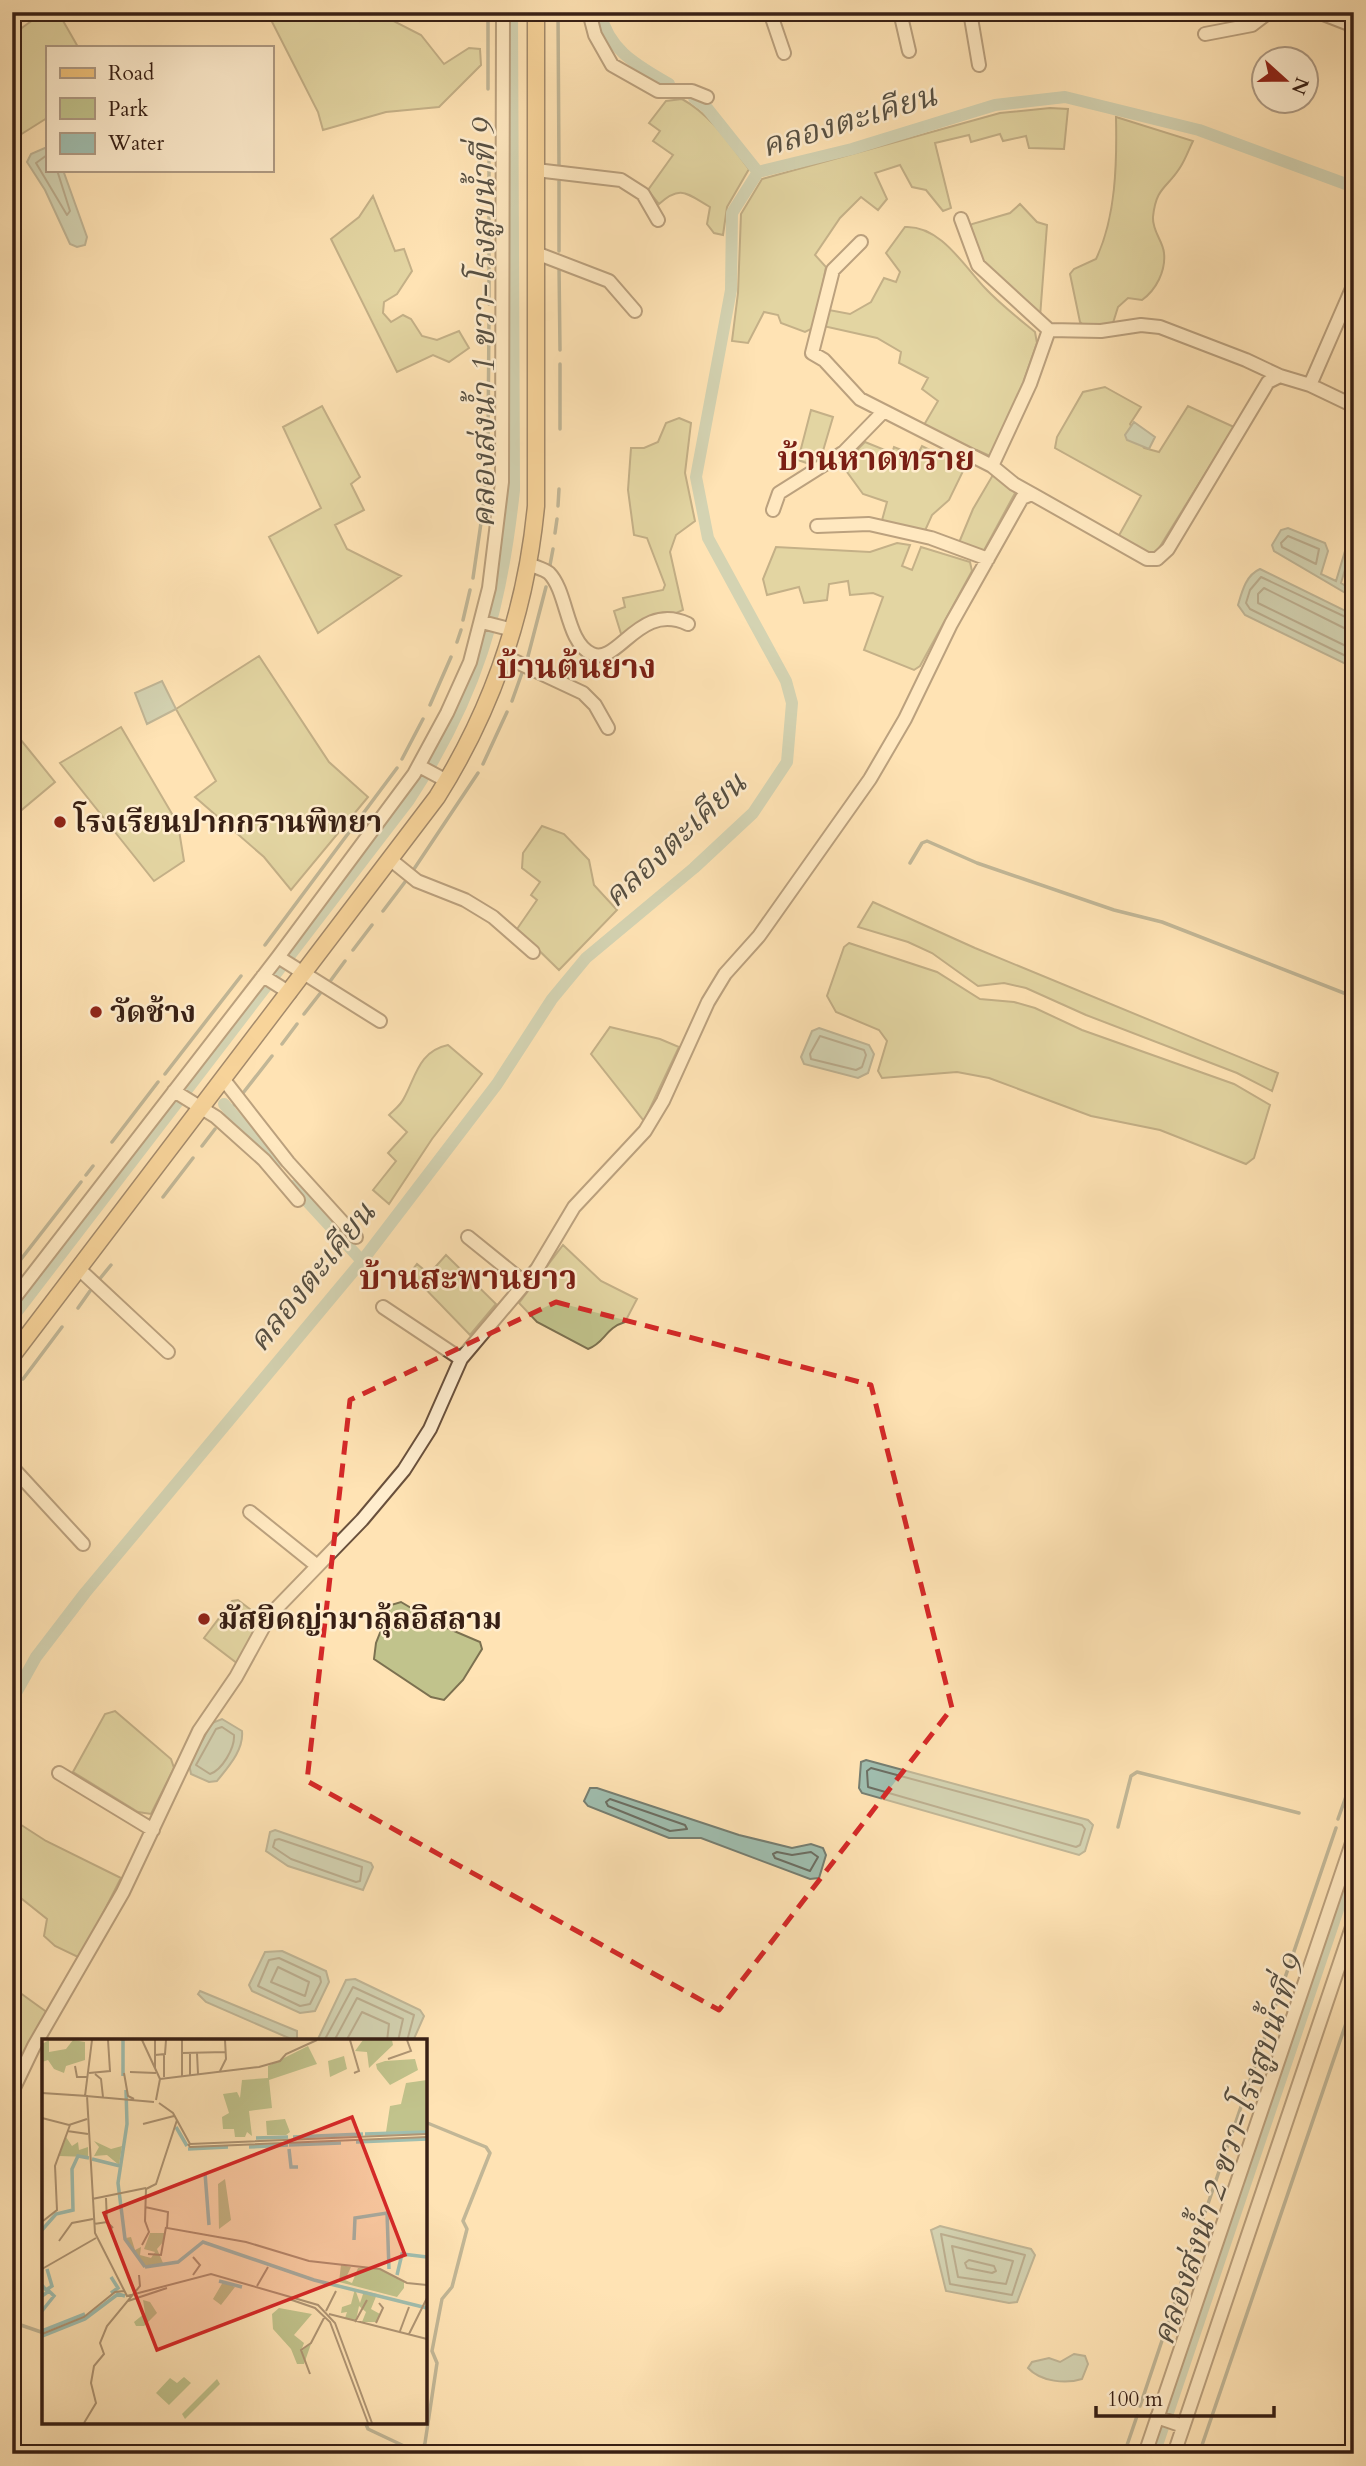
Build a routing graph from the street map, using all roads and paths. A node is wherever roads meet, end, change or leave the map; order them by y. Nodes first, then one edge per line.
1 (503, 12) edge
2 (536, 12) edge
3 (589, 12) edge
4 (771, 12) edge
5 (900, 12) edge
6 (970, 12) edge
7 (1269, 12) edge
8 (1318, 12) edge
9 (1354, 26) edge
10 (1205, 34) dead end
11 (909, 51) dead end
12 (784, 53) dead end
13 (979, 65) dead end
14 (707, 97) dead end
15 (536, 170) junction
16 (961, 219) dead end
17 (658, 220) dead end
18 (861, 242) dead end
19 (536, 253) junction
20 (1354, 284) edge
21 (635, 311) dead end
22 (1049, 330) junction
23 (1280, 376) junction
24 (1310, 385) junction
25 (1354, 406) edge
26 (884, 412) junction
27 (992, 466) junction
28 (1032, 494) junction
29 (773, 510) dead end
30 (817, 526) dead end
31 (988, 559) junction
32 (529, 564) junction
33 (485, 623) junction
34 (688, 624) dead end
35 (508, 629) junction
36 (506, 657) junction
37 (608, 728) dead end
38 (421, 767) junction
39 (442, 779) junction
40 (391, 860) junction
41 (533, 952) dead end
42 (280, 958) junction
43 (300, 970) junction
44 (265, 977) junction
45 (285, 990) junction
46 (380, 1021) dead end
47 (224, 1080) junction
48 (177, 1092) junction
49 (197, 1106) junction
50 (298, 1200) dead end
51 (356, 1237) dead end
52 (468, 1237) dead end
53 (79, 1269) junction
54 (525, 1283) junction
55 (12, 1301) edge
56 (383, 1307) dead end
57 (168, 1352) dead end
58 (12, 1356) edge
59 (461, 1359) junction
60 (12, 1466) edge
61 (250, 1512) dead end
62 (83, 1545) dead end
63 (316, 1565) junction
64 (60, 1773) dead end
65 (153, 1830) junction
66 (1354, 1837) edge
67 (1354, 1921) edge
68 (12, 2092) edge
69 (1169, 2421) junction
70 (1145, 2454) edge
71 (1174, 2454) edge

1 - 33 street
2 - 15 main road
3 - 14 street
4 - 12 street
5 - 11 street
6 - 13 street
7 - 10 street
8 - 9 street
15 - 17 street
15 - 19 main road
16 - 22 street
18 - 26 street
19 - 21 street
19 - 32 main road
20 - 24 street
22 - 23 street
22 - 27 street
23 - 24 street
23 - 28 street
24 - 25 street
26 - 27 street
26 - 29 street
27 - 28 street
28 - 31 street
30 - 31 street
31 - 54 street
32 - 34 street
32 - 35 main road
33 - 35 street
33 - 38 street
35 - 36 main road
36 - 37 street
36 - 39 main road
38 - 39 street
38 - 42 street
39 - 40 main road
40 - 41 street
40 - 43 main road
42 - 43 street
42 - 44 street
43 - 45 main road
43 - 46 street
44 - 45 street
44 - 48 street
45 - 47 main road
47 - 49 main road
47 - 51 street
48 - 49 street
48 - 55 street
49 - 50 street
49 - 53 main road
52 - 54 street
53 - 57 street
53 - 58 main road
54 - 59 street
56 - 59 street
59 - 63 street
60 - 62 street
61 - 63 street
63 - 65 street
64 - 65 street
65 - 68 street
66 - 69 street
67 - 69 street
69 - 70 street
69 - 71 street

